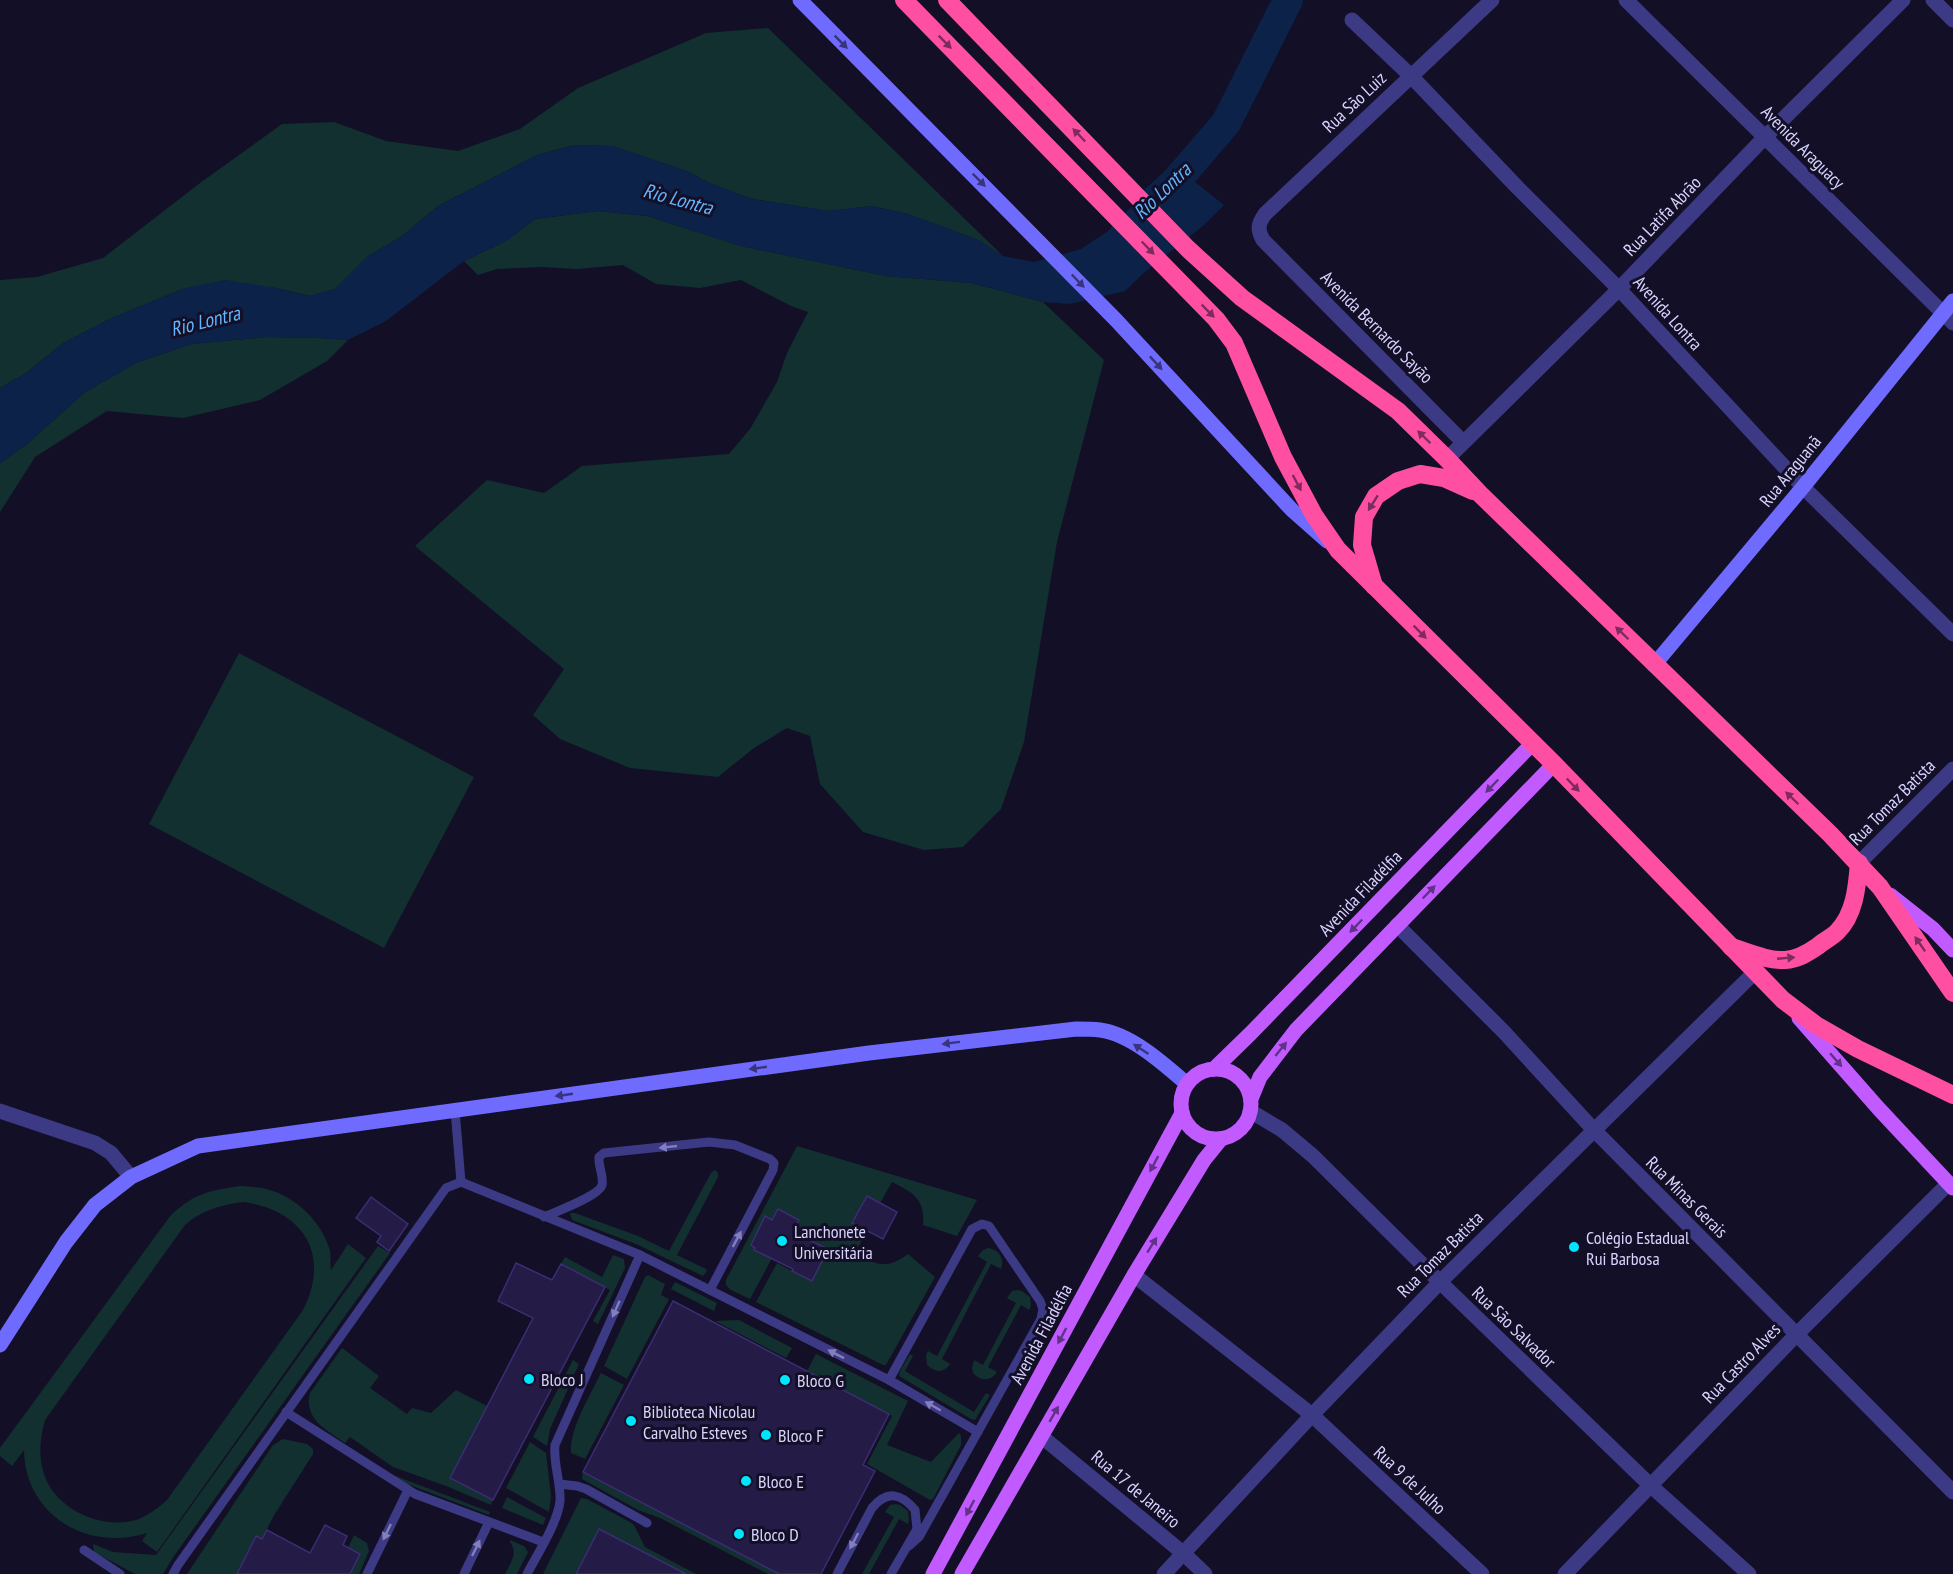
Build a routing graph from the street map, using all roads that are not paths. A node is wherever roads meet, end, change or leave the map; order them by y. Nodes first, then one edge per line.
1 (800, 0) edge
2 (904, 0) edge
3 (947, 0) edge
4 (1492, 0) edge
5 (1626, 0) edge
6 (1903, 0) edge
7 (1933, 0) edge
8 (1352, 20) dead end
9 (1953, 20) edge
10 (1411, 76) junction
11 (1765, 137) junction
12 (1263, 240) joint
13 (1619, 289) junction
14 (1950, 312) edge
15 (1463, 442) junction
16 (1447, 459) junction
17 (1803, 487) junction
18 (1480, 494) junction
19 (1338, 550) junction
20 (1374, 586) junction
21 (1953, 634) edge
22 (1654, 665) junction
23 (1533, 744) junction
24 (1554, 764) junction
25 (1953, 769) edge
26 (1859, 863) junction
27 (1880, 887) junction
28 (1397, 925) junction
29 (1730, 947) junction
30 (1953, 950) edge
31 (1755, 972) junction
32 (1953, 993) edge
33 (1783, 1000) junction
34 (1214, 1069) junction
35 (1187, 1084) junction
36 (1953, 1095) edge
37 (1251, 1105) junction
38 (455, 1110) junction
39 (0, 1111) edge
40 (1182, 1113) junction
41 (1593, 1129) junction
42 (1221, 1139) junction
43 (131, 1177) junction
44 (461, 1182) junction
45 (1951, 1186) edge
46 (544, 1217) junction
47 (640, 1255) junction
48 (1134, 1275) junction
49 (1440, 1282) junction
50 (710, 1290) junction
51 (1797, 1334) junction
52 (0, 1345) edge
53 (889, 1380) junction
54 (286, 1412) junction
55 (1312, 1415) junction
56 (978, 1432) junction
57 (1041, 1436) junction
58 (559, 1484) junction
59 (1650, 1485) junction
60 (408, 1490) junction
61 (1953, 1492) edge
62 (489, 1522) junction
63 (647, 1523) dead end
64 (543, 1542) junction
65 (909, 1546) junction
66 (84, 1550) dead end
67 (1183, 1553) junction
68 (120, 1574) edge
69 (173, 1574) edge
70 (366, 1574) edge
71 (464, 1574) edge
72 (527, 1574) edge
73 (837, 1574) edge
74 (891, 1574) edge
75 (933, 1574) edge
76 (962, 1574) edge
77 (1164, 1574) edge
78 (1205, 1574) edge
79 (1482, 1574) edge
80 (1565, 1574) edge
81 (1749, 1574) edge

1 -> 19 street
2 -> 19 highway
16 -> 3 highway
4 - 10 street, Rua São Luiz
5 - 11 street, Avenida Araguacy
6 - 11 street, Rua Latifa Abrão
7 - 9 street
8 - 10 street, Avenida Lontra
10 - 12 street, Rua São Luiz
10 - 13 street, Avenida Lontra
11 - 13 street, Rua Latifa Abrão
11 - 14 street, Avenida Araguacy
12 - 15 street, Avenida Bernardo Sayão
13 - 15 street, Rua Latifa Abrão
13 - 17 street, Avenida Lontra
14 - 17 street, Rua Araguanã
15 - 16 street, Rua Latifa Abrão
16 - 18 highway
17 - 21 street, Avenida Lontra
17 - 22 street, Rua Araguanã
18 -> 20 highway
22 -> 18 highway
19 - 20 highway
20 -> 23 highway
26 -> 22 highway
23 - 24 highway
23 -> 34 main road, Avenida Filadélfia
28 -> 24 main road
24 -> 29 highway
25 - 26 street, Rua Tomaz Batista
26 - 27 highway
29 -> 26 highway
27 - 30 main road
32 -> 27 highway
37 -> 28 main road
28 - 41 street, Rua Minas Gerais
29 - 31 highway
31 - 33 highway
31 - 41 street, Rua Tomaz Batista
33 - 36 highway
33 -> 45 main road
34 - 35 main road
34 - 37 main road
35 -> 38 street
35 - 40 main road
37 - 42 main road
37 - 49 street, Rua São Salvador
38 - 43 street
38 - 44 lane
39 - 43 street
40 - 42 main road
40 -> 75 main road, Avenida Filadélfia
41 - 49 street, Rua Tomaz Batista
41 - 51 street, Rua Minas Gerais
48 -> 42 main road
43 - 52 street
44 - 46 lane
44 - 54 lane
45 - 51 street, Rua Castro Alves
46 - 47 lane
50 -> 46 lane
47 - 50 lane
47 -> 58 lane
48 - 55 street, Rua 9 de Julho
57 -> 48 main road
49 - 55 street, Rua Tomaz Batista
49 - 59 street, Rua São Salvador
53 -> 50 lane
51 - 59 street, Rua Castro Alves
51 - 61 street, Rua Minas Gerais
56 -> 53 lane
53 - 56 lane
54 - 60 lane
54 - 69 lane
55 - 67 street, Rua Tomaz Batista
55 - 79 street, Rua 9 de Julho
56 - 65 lane
57 - 67 street, Rua 17 de Janeiro
57 - 76 main road
58 - 63 lane
58 - 64 lane
59 - 80 street, Rua Castro Alves
59 - 81 street, Rua São Salvador
60 - 62 lane
60 -> 70 lane
62 - 64 lane
71 -> 62 lane
64 - 72 lane
65 -> 73 lane
65 - 74 lane
66 - 68 lane
67 - 77 street, Rua Tomaz Batista
67 - 78 street, Rua 17 de Janeiro

